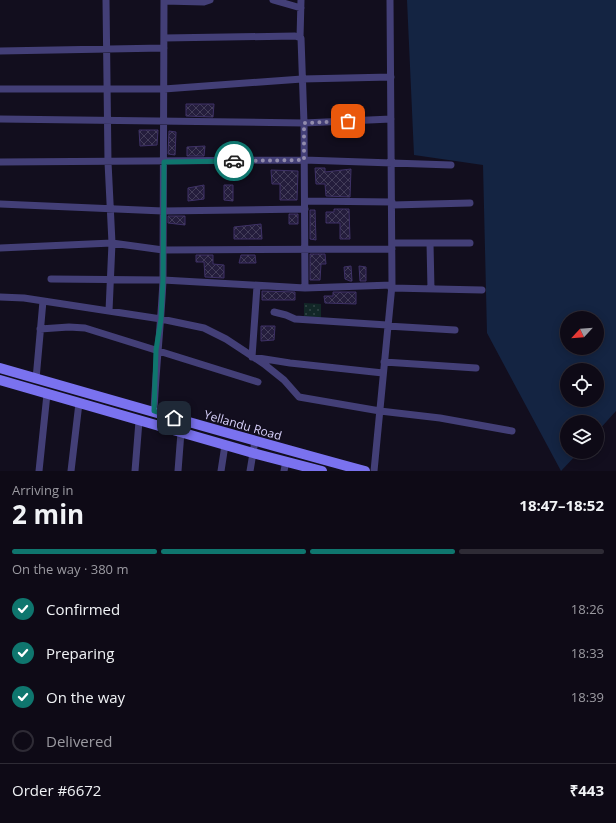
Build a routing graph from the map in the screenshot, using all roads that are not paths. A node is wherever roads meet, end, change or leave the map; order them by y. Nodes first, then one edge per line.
1 (106, 0) edge
2 (210, 0) edge
3 (273, 0) edge
4 (301, 0) edge
5 (390, 0) edge
6 (164, 1) edge
7 (301, 8) junction
8 (164, 38) junction
9 (300, 38) junction
10 (164, 48) junction
11 (106, 49) junction
12 (0, 51) edge
13 (391, 77) junction
14 (302, 79) junction
15 (0, 89) edge
16 (107, 89) junction
17 (164, 89) junction
18 (0, 119) edge
19 (391, 119) junction
20 (108, 120) junction
21 (164, 121) junction
22 (304, 123) junction
23 (304, 160) junction
24 (0, 162) edge
25 (108, 162) junction
26 (164, 162) junction
27 (392, 164) junction
28 (451, 165) dead end
29 (470, 203) dead end
30 (0, 204) edge
31 (392, 204) junction
32 (305, 205) junction
33 (110, 209) junction
34 (164, 211) junction
35 (112, 243) junction
36 (430, 243) junction
37 (470, 243) dead end
38 (392, 246) junction
39 (0, 248) edge
40 (163, 250) junction
41 (305, 250) junction
42 (51, 279) dead end
43 (110, 280) junction
44 (163, 280) junction
45 (257, 286) junction
46 (392, 287) junction
47 (305, 288) junction
48 (431, 289) junction
49 (482, 290) dead end
50 (0, 297) edge
51 (43, 301) junction
52 (109, 311) junction
53 (274, 312) dead end
54 (161, 319) junction
55 (387, 326) junction
56 (40, 329) junction
57 (455, 330) dead end
58 (156, 350) junction
59 (252, 357) junction
60 (384, 362) junction
61 (0, 368) edge
62 (476, 368) dead end
63 (383, 374) junction
64 (36, 378) junction
65 (0, 380) edge
66 (258, 382) dead end
67 (47, 394) junction
68 (79, 403) junction
69 (154, 411) junction
70 (380, 411) junction
71 (139, 421) junction
72 (512, 431) dead end
73 (181, 432) junction
74 (255, 442) junction
75 (225, 445) junction
76 (253, 453) junction
77 (285, 466) edge
78 (300, 468) edge
79 (39, 471) edge
80 (71, 471) edge
81 (134, 471) edge
82 (178, 471) edge
83 (221, 471) edge
84 (250, 471) edge
85 (322, 471) edge
86 (365, 471) edge
87 (374, 471) edge

1 - 11 street
2 - 6 street
3 - 7 street
4 - 7 street
5 - 13 street
6 - 8 street
7 - 9 street
8 - 9 street
8 - 10 street
9 - 14 street
10 - 11 street
10 - 17 street
11 - 12 street
11 - 16 street
13 - 14 street
13 - 19 street
14 - 17 street
14 - 22 street
15 - 16 street
16 - 17 street
16 - 20 street
17 - 21 street
18 - 20 street
19 - 22 street
19 - 27 street
20 - 21 street
20 - 25 street
21 - 22 street
21 - 26 street
22 - 23 street
23 - 26 street
23 - 27 street
23 - 32 street
24 - 25 street
25 - 26 street
25 - 33 street
26 - 34 street
27 - 28 street
27 - 31 street
29 - 31 street
30 - 33 street
31 - 32 street
31 - 38 street
32 - 34 street
32 - 41 street
33 - 34 street
33 - 35 street
34 - 40 street
35 - 39 street
35 - 40 street
35 - 43 street
36 - 37 street
36 - 38 street
36 - 48 street
38 - 41 street
38 - 46 street
40 - 41 street
40 - 44 street
41 - 47 street
42 - 43 street
43 - 44 street
43 - 52 street
44 - 45 street
44 - 54 street
45 - 47 street
45 - 59 street
46 - 47 street
46 - 48 street
46 - 55 street
48 - 49 street
50 - 51 street
51 - 52 street
51 - 56 street
52 - 54 street
53 - 55 street
54 - 58 street
54 - 59 street
55 - 57 street
55 - 60 street
56 - 58 street
56 - 64 street
58 - 66 street
58 - 69 street
59 - 63 street
59 - 70 street
60 - 62 street
60 - 63 street
61 - 64 main road, Yellandu Road
63 - 70 street
64 - 69 main road, Yellandu Road
65 - 67 main road, Yellandu Road
67 - 68 main road, Yellandu Road
67 - 79 street
68 - 71 main road, Yellandu Road
68 - 80 street
69 - 74 main road, Yellandu Road
70 - 72 street
70 - 87 street
71 - 73 main road, Yellandu Road
71 - 81 street
73 - 75 main road, Yellandu Road
73 - 82 street
74 - 76 street
74 - 86 main road, Yellandu Road
75 - 76 main road, Yellandu Road
75 - 83 street
76 - 77 main road, Yellandu Road
76 - 84 street
77 - 78 main road, Yellandu Road
78 - 85 main road, Yellandu Road

